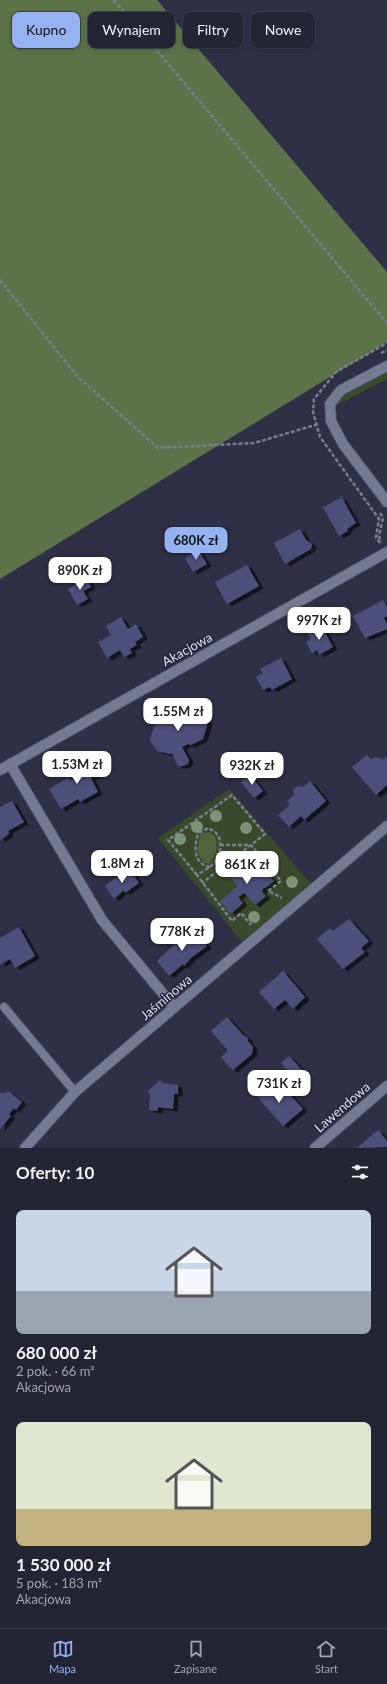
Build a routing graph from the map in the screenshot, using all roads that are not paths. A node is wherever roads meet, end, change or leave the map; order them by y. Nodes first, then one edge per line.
1 (387, 366) edge
2 (387, 502) edge
3 (387, 552) edge
4 (10, 764) junction
5 (0, 770) edge
6 (387, 826) edge
7 (4, 1007) dead end
8 (174, 1007) junction
9 (387, 1086) edge
10 (75, 1092) junction
11 (25, 1148) edge
12 (315, 1148) edge

1 - 2 street
3 - 4 street, Akacjowa
4 - 5 street, Akacjowa
4 - 8 street
6 - 8 street, Jaśminowa
7 - 10 lane
8 - 10 street, Jaśminowa
9 - 12 street, Lawendowa
10 - 11 street, Jaśminowa

